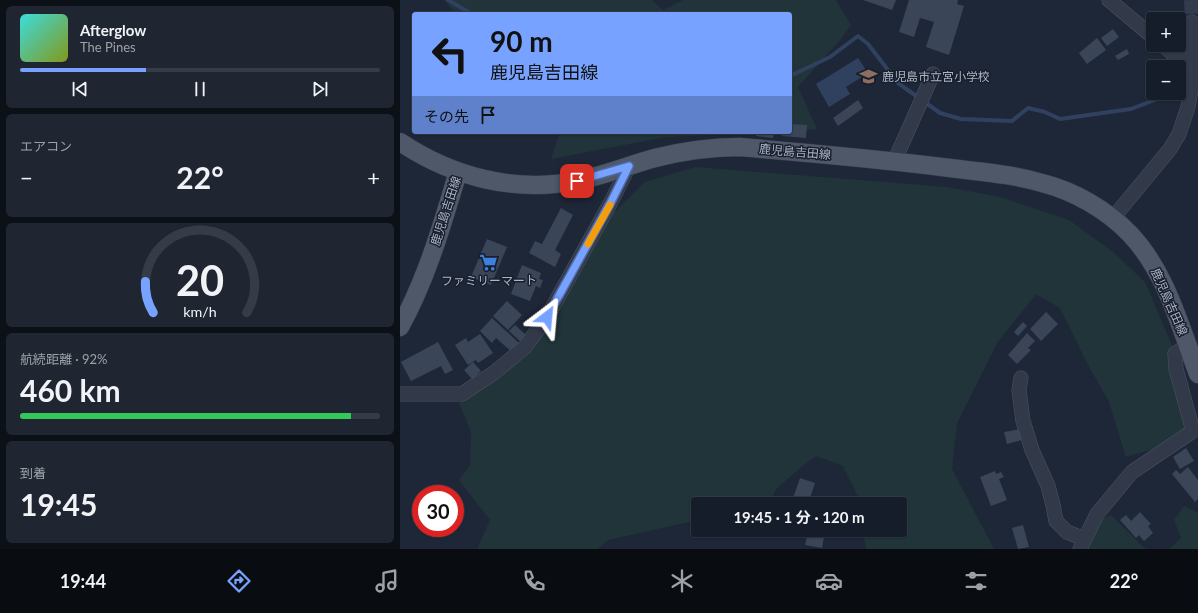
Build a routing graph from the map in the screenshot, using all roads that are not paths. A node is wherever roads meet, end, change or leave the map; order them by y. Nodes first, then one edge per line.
1 (1109, 0) edge
2 (1192, 22) tunnel mouth
3 (1146, 31) edge
4 (1171, 52) edge
5 (1195, 72) edge
6 (933, 74) dead end
7 (400, 142) edge
8 (894, 162) junction
9 (629, 166) junction
10 (458, 172) junction
11 (1113, 218) junction
12 (400, 327) edge
13 (1188, 345) junction
14 (1198, 374) edge
15 (1021, 378) dead end
16 (400, 394) edge
17 (1082, 544) edge

1 - 3 street
2 - 5 street
4 - 5 street
5 - 11 street
6 - 8 street
7 - 10 main road
8 - 9 main road, 鹿児島吉田線
8 - 11 main road, 鹿児島吉田線
9 - 10 main road, 鹿児島吉田線
9 - 16 street
10 - 12 main road, 鹿児島吉田線
11 - 13 main road, 鹿児島吉田線
13 - 14 main road, 鹿児島吉田線
13 - 17 street
15 - 17 street

